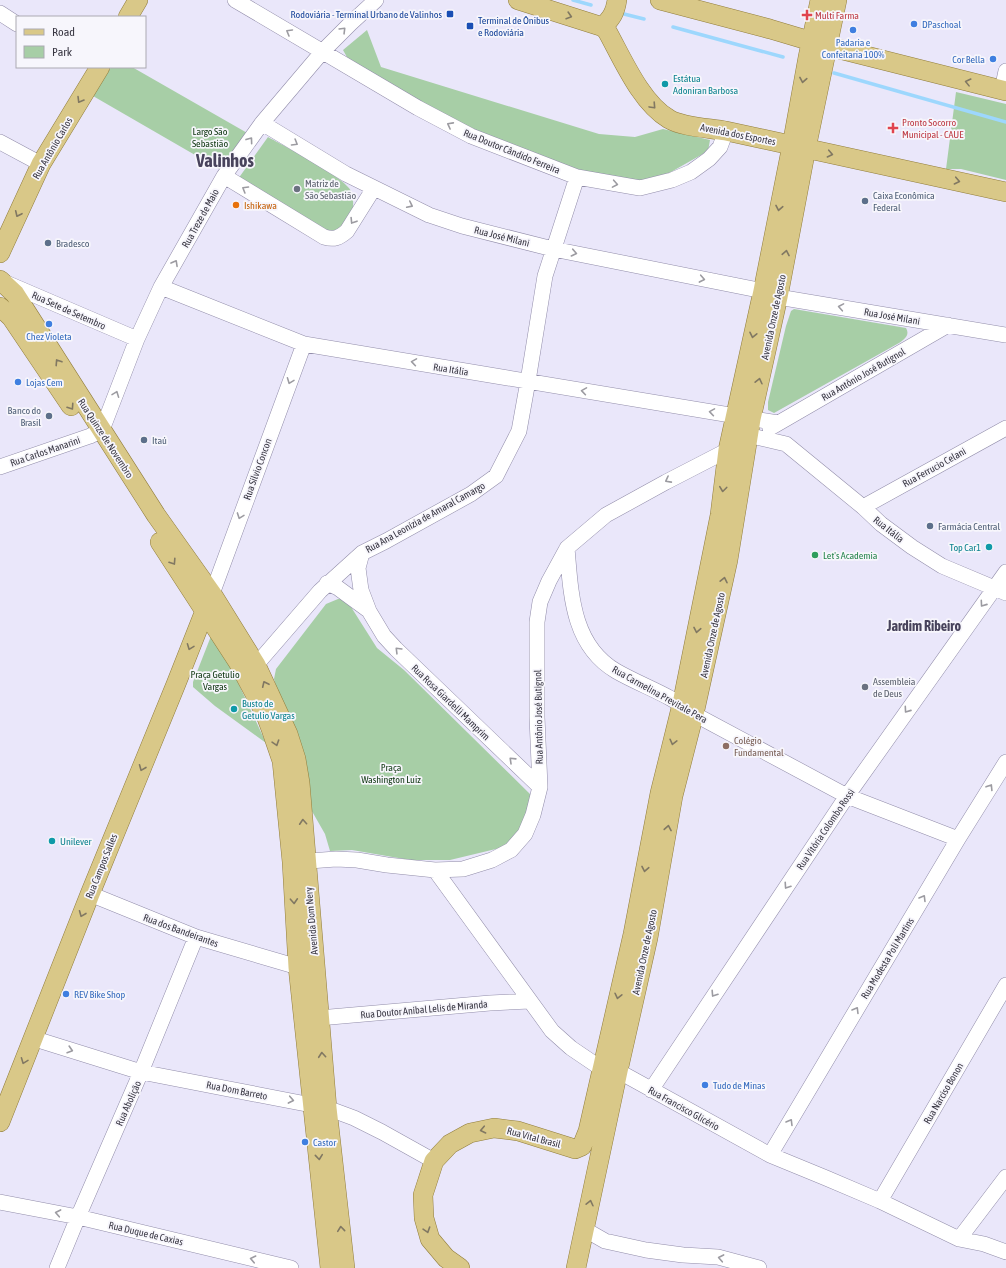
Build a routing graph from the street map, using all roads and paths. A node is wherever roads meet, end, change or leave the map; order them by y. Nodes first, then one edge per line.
1 (138, 0) edge
2 (236, 0) edge
3 (376, 0) edge
4 (518, 0) edge
5 (616, 0) edge
6 (662, 0) edge
7 (820, 0) edge
8 (837, 0) edge
9 (0, 13) edge
10 (129, 16) edge
11 (16, 23) edge
12 (603, 26) junction
13 (819, 44) junction
14 (322, 51) junction
15 (95, 69) edge
16 (1006, 71) edge
17 (1004, 90) edge
18 (262, 123) junction
19 (726, 131) junction
20 (0, 142) edge
21 (799, 147) junction
22 (41, 164) junction
23 (224, 176) junction
24 (577, 177) junction
25 (374, 188) junction
26 (1006, 192) edge
27 (553, 248) junction
28 (0, 253) edge
29 (1, 278) edge
30 (161, 287) junction
31 (32, 293) junction
32 (770, 294) junction
33 (0, 301) edge
34 (0, 307) edge
35 (25, 311) junction
36 (948, 325) junction
37 (1006, 335) edge
38 (137, 339) junction
39 (304, 344) junction
40 (528, 381) junction
41 (743, 417) junction
42 (778, 423) junction
43 (1006, 428) edge
44 (96, 433) junction
45 (751, 439) junction
46 (786, 444) junction
47 (728, 450) junction
48 (0, 466) edge
49 (863, 507) junction
50 (567, 548) junction
51 (362, 553) junction
52 (1006, 572) edge
53 (327, 583) junction
54 (1000, 590) edge
55 (208, 603) junction
56 (369, 611) junction
57 (256, 664) junction
58 (688, 709) junction
59 (1006, 762) edge
60 (540, 787) junction
61 (846, 796) junction
62 (958, 839) junction
63 (299, 861) junction
64 (435, 870) junction
65 (90, 894) junction
66 (196, 937) junction
67 (298, 967) junction
68 (1006, 985) edge
69 (530, 1001) junction
70 (1001, 1006) edge
71 (319, 1018) junction
72 (32, 1038) junction
73 (610, 1070) junction
74 (141, 1072) junction
75 (652, 1090) junction
76 (320, 1106) junction
77 (0, 1122) edge
78 (575, 1149) junction
79 (770, 1155) junction
80 (434, 1161) junction
81 (1006, 1177) edge
82 (595, 1180) junction
83 (880, 1201) junction
84 (0, 1202) edge
85 (78, 1217) junction
86 (584, 1229) junction
87 (959, 1239) junction
88 (1006, 1252) edge
89 (57, 1268) edge
90 (291, 1268) edge
91 (330, 1268) edge
92 (345, 1268) edge
93 (460, 1268) edge
94 (576, 1268) edge
95 (759, 1268) edge

1 - 10 main road
14 -> 2 street, Rua Doutor Cândido Ferreira
14 -> 3 street, Rua Treze de Maio
4 -> 12 main road
5 - 12 main road
6 - 13 main road
7 - 13 main road, Avenida Onze de Agosto
8 - 13 main road, Avenida Onze de Agosto
9 - 11 street
12 -> 19 main road, Avenida dos Esportes
17 -> 13 main road
13 - 21 main road, Avenida Onze de Agosto
14 - 18 street, Rua Treze de Maio
24 -> 14 street, Rua Doutor Cândido Ferreira
15 -> 22 main road, Rua Antônio Carlos
16 - 17 street
23 -> 18 street, Rua Treze de Maio
18 -> 25 street, Rua José Milani
19 - 21 main road, Avenida dos Esportes
24 -> 19 street, Rua Doutor Cândido Ferreira
20 - 22 street
21 -> 26 main road, Avenida dos Esportes
21 - 32 main road, Avenida Onze de Agosto
22 -> 28 main road, Rua Antônio Carlos
25 -> 23 street
30 -> 23 street, Rua Treze de Maio
24 - 27 street, Rua Ana Leonízia de Amaral Camargo
25 -> 27 street, Rua José Milani
27 -> 32 street, Rua José Milani
27 - 40 street, Rua Ana Leonízia de Amaral Camargo
29 - 31 street, Rua Sete de Setembro
29 - 33 main road
29 - 35 main road, Rua Quinze de Novembro
30 - 38 street, Rua Treze de Maio
30 - 39 street, Rua Itália
31 - 35 main road
31 - 38 street, Rua Sete de Setembro
36 -> 32 street, Rua José Milani
32 - 41 main road, Avenida Onze de Agosto
34 -> 44 main road, Rua Quinze de Novembro
44 -> 35 main road, Rua Quinze de Novembro
36 - 37 street, Rua José Milani
36 - 42 street, Rua Antônio José Butignol
44 -> 38 street, Rua Treze de Maio
40 -> 39 street, Rua Itália
39 -> 55 street, Rua Sílvio Concon
41 -> 40 street, Rua Itália
40 - 51 street, Rua Ana Leonízia de Amaral Camargo
41 - 42 street, Rua Itália
41 - 45 main road, Avenida Onze de Agosto
41 - 47 main road, Avenida Onze de Agosto
42 - 45 street, Rua Antônio José Butignol
42 - 46 street
43 - 49 street, Rua Ferrucio Celani
44 - 48 street, Rua Carlos Manarini
44 - 55 main road, Rua Quinze de Novembro
45 - 46 street
58 -> 45 main road, Avenida Onze de Agosto
46 - 49 street, Rua Itália
47 -> 50 street, Rua Antônio José Butignol
47 -> 58 main road, Avenida Onze de Agosto
49 - 54 street, Rua Itália
50 - 58 street, Rua Carmelina Previtale Pera
50 - 60 street, Rua Antônio José Butignol
51 - 53 street, Rua Ana Leonízia de Amaral Camargo
51 - 56 street, Rua Rosa Giardelli Mamprim
52 - 54 street, Rua Vitória Colombo Rossi
53 - 56 street, Rua Rosa Giardelli Mamprim
53 - 57 street, Rua Ana Leonízia de Amaral Camargo
54 -> 61 street, Rua Vitória Colombo Rossi
55 - 57 main road, Avenida Dom Nery
55 -> 63 main road, Avenida Dom Nery
55 -> 65 main road, Rua Campos Salles
60 -> 56 street, Rua Rosa Giardelli Mamprim
63 -> 57 main road, Avenida Dom Nery
58 - 61 street, Rua Carmelina Previtale Pera
58 - 73 main road, Avenida Onze de Agosto
62 -> 59 street, Rua Modesta Poli Martins
60 - 64 street, Rua Antônio José Butignol
61 - 62 street, Rua Carmelina Previtale Pera
61 -> 75 street, Rua Vitória Colombo Rossi
79 -> 62 street, Rua Modesta Poli Martins
63 - 64 street, Rua Antônio José Butignol
63 -> 67 main road, Avenida Dom Nery
63 - 71 main road, Avenida Dom Nery
64 - 69 street, Rua Francisco Glicério
65 - 66 street, Rua dos Bandeirantes
65 -> 72 main road, Rua Campos Salles
66 - 67 street, Rua dos Bandeirantes
66 - 74 street, Rua Abolição
67 - 76 main road, Avenida Dom Nery
68 - 70 street, Rua Narciso Bonon
69 - 71 street, Rua Doutor Aníbal Lelis de Miranda
69 - 73 street, Rua Francisco Glicério
70 - 83 street, Rua Narciso Bonon
76 -> 71 main road, Avenida Dom Nery
72 -> 74 street, Rua Dom Barreto
72 -> 77 main road, Rua Campos Salles
73 - 75 street, Rua Francisco Glicério
73 - 78 main road, Avenida Onze de Agosto
73 - 82 main road, Avenida Onze de Agosto
74 -> 76 street, Rua Dom Barreto
74 - 85 street, Rua Abolição
75 - 79 street, Rua Francisco Glicério
76 - 80 street, Rua Dom Barreto
76 -> 91 main road, Avenida Dom Nery
92 -> 76 main road, Avenida Dom Nery
78 -> 80 main road, Rua Vital Brasil
78 - 82 main road
79 - 83 street, Rua Francisco Glicério
80 -> 93 main road, Rua Vital Brasil
81 - 87 street
86 -> 82 main road, Avenida Onze de Agosto
83 - 87 street, Rua Francisco Glicério
85 -> 84 street, Rua Duque de Caxias
85 - 89 street, Rua Abolição
90 -> 85 street, Rua Duque de Caxias
86 - 94 main road, Avenida Onze de Agosto
95 -> 86 street
87 - 88 street, Rua Francisco Glicério

